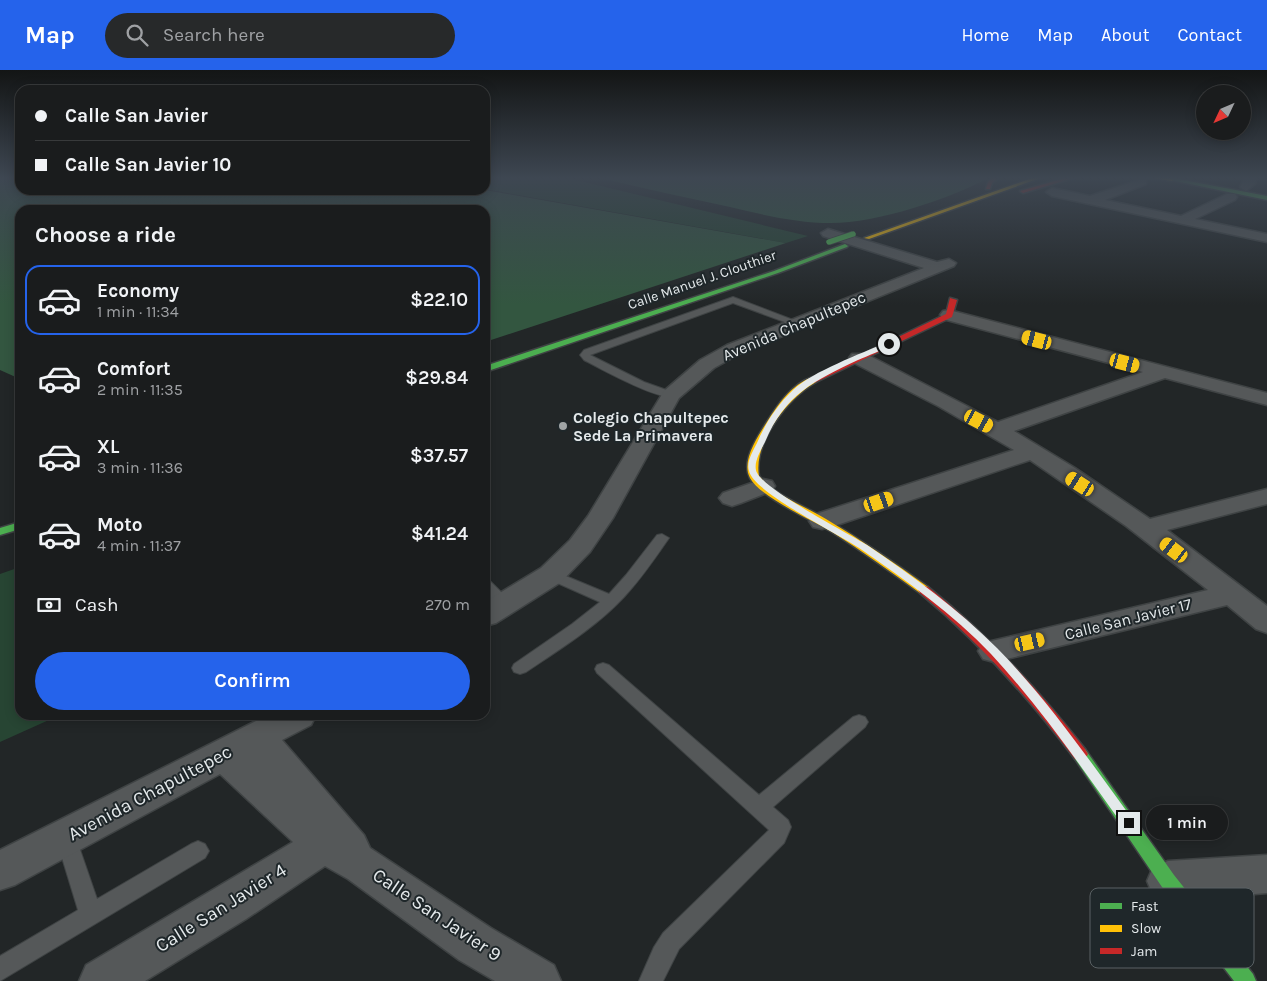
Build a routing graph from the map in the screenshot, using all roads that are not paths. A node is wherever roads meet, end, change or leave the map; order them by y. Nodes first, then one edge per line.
1 (880, 220) dead end
2 (885, 220) edge
3 (894, 220) edge
4 (918, 220) edge
5 (1182, 220) edge
6 (824, 238) junction
7 (1267, 238) edge
8 (867, 242) junction
9 (776, 272) junction
10 (951, 307) joint
11 (796, 323) junction
12 (490, 355) edge
13 (859, 358) junction
14 (490, 367) edge
15 (1160, 372) junction
16 (671, 396) junction
17 (1267, 399) edge
18 (997, 430) junction
19 (1031, 452) junction
20 (759, 482) junction
21 (1267, 496) edge
22 (732, 498) dead end
23 (822, 521) junction
24 (15, 527) edge
25 (1145, 528) junction
26 (0, 532) edge
27 (662, 538) dead end
28 (551, 575) junction
29 (490, 590) edge
30 (1232, 594) junction
31 (611, 602) junction
32 (505, 605) junction
33 (490, 613) edge
34 (1267, 622) edge
35 (994, 651) junction
36 (520, 668) dead end
37 (604, 669) dead end
38 (290, 720) edge
39 (859, 722) dead end
40 (258, 737) junction
41 (224, 755) junction
42 (760, 806) junction
43 (65, 838) junction
44 (342, 848) junction
45 (198, 851) dead end
46 (0, 871) edge
47 (1267, 874) edge
48 (1168, 881) junction
49 (1173, 888) edge
50 (91, 915) junction
51 (1236, 968) edge
52 (0, 969) edge
53 (102, 981) edge
54 (538, 981) edge
55 (651, 981) edge
56 (1246, 981) edge

1 - 2 main road
3 - 6 main road, Calle Manuel J. Clouthier, bridge
4 - 8 main road, Calle Manuel J. Clouthier
5 - 7 street
6 - 8 street
6 - 12 main road, Calle Manuel J. Clouthier
8 - 9 main road, Calle Manuel J. Clouthier
8 - 9 main road
8 - 11 street, Avenida Chapultepec
9 - 14 main road, Calle Manuel J. Clouthier
10 - 13 main road
10 - 15 street
11 - 16 street, Avenida Chapultepec
11 - 16 lane
13 - 18 street
13 - 20 main road
15 - 17 street
15 - 18 street
16 - 28 street, Avenida Chapultepec
18 - 19 street
19 - 23 street
19 - 25 street
20 - 22 street
20 - 23 main road
21 - 25 street
23 - 35 main road
24 - 26 main road
25 - 30 street
27 - 31 lane
28 - 31 lane
28 - 32 street, Avenida Chapultepec
29 - 32 lane
30 - 34 street
30 - 35 street, Calle San Javier 17
31 - 36 lane
32 - 33 street, Avenida Chapultepec
35 - 48 main road
37 - 42 lane
38 - 40 street, Avenida Chapultepec
39 - 42 lane
40 - 41 street, Avenida Chapultepec
40 - 44 street, Calle San Javier 9
41 - 43 street, Avenida Chapultepec
41 - 44 street, Calle San Javier 9
42 - 55 lane
43 - 46 street, Avenida Chapultepec
43 - 50 lane
44 - 53 street, Calle San Javier 4
44 - 54 street, Calle San Javier 9
45 - 50 lane
47 - 48 street
48 - 49 main road
50 - 52 lane
51 - 56 main road

